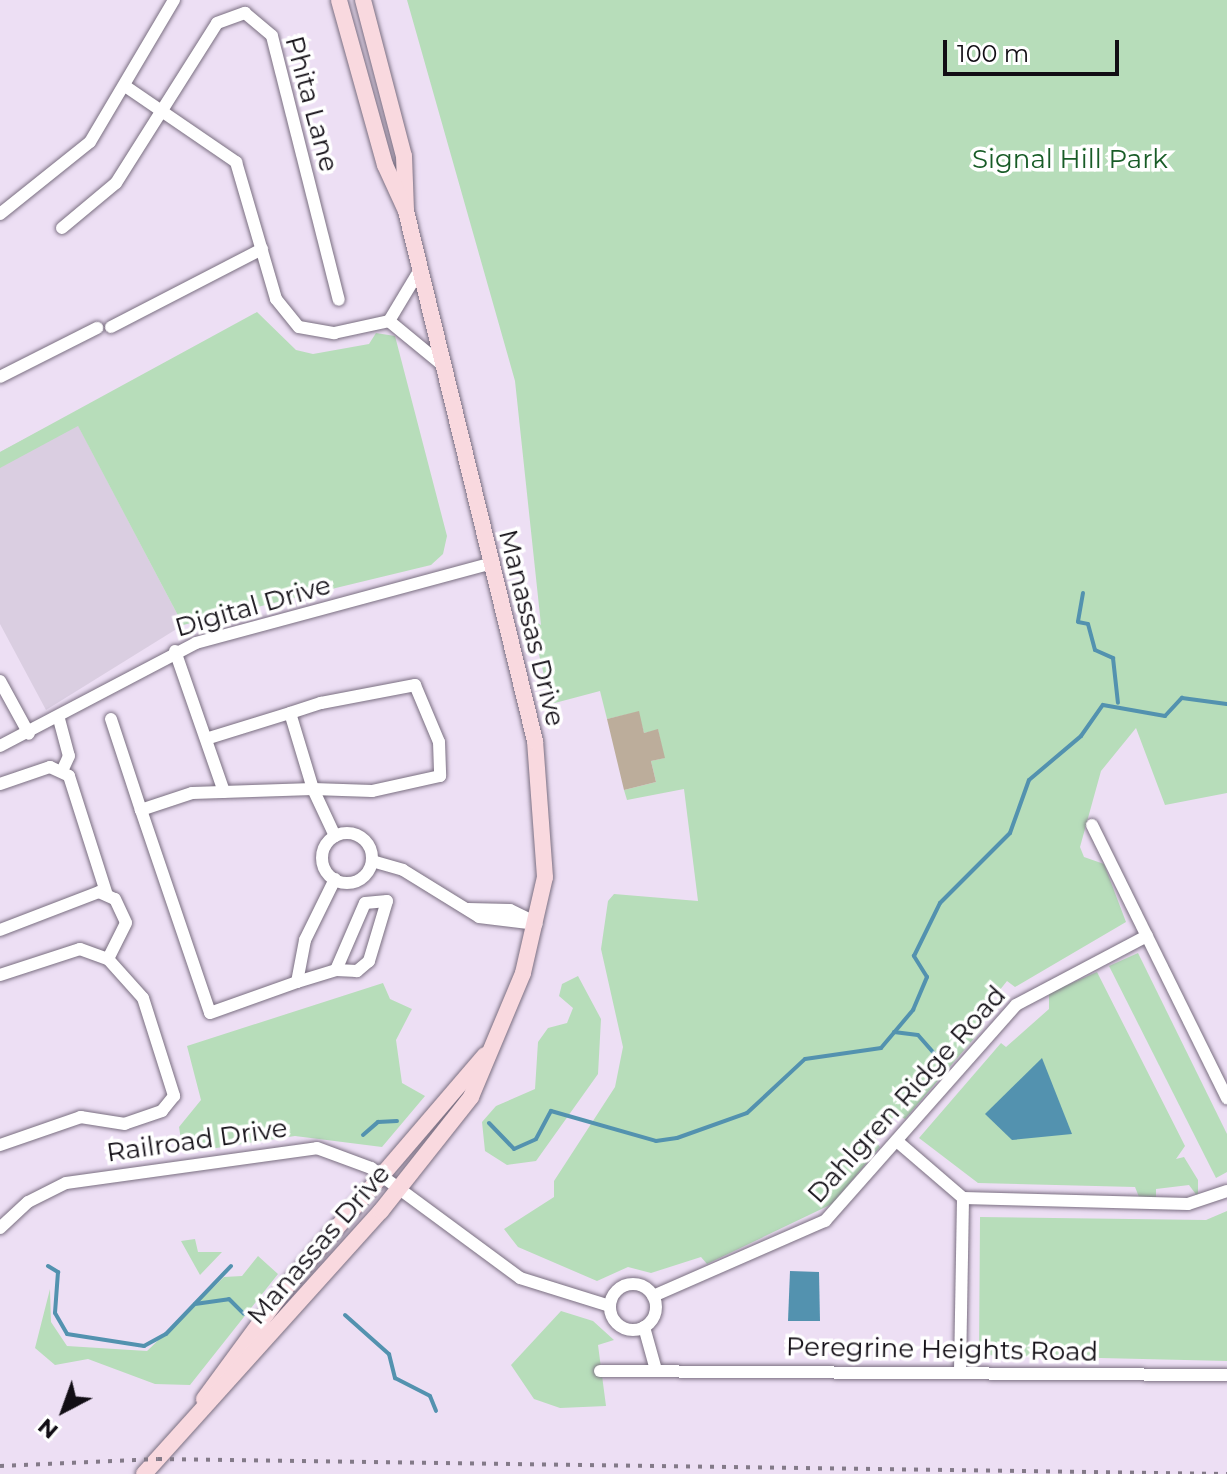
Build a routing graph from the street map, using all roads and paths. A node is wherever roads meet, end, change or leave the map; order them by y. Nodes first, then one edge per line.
1 (174, 0) edge
2 (339, 0) edge
3 (363, 0) edge
4 (125, 86) junction
5 (162, 109) junction
6 (406, 211) junction
7 (0, 214) edge
8 (62, 228) dead end
9 (262, 249) junction
10 (419, 271) junction
11 (339, 300) dead end
12 (389, 321) junction
13 (440, 363) junction
14 (0, 377) edge
15 (489, 564) junction
16 (175, 651) junction
17 (0, 681) edge
18 (290, 713) junction
19 (59, 719) junction
20 (111, 719) dead end
21 (29, 734) junction
22 (209, 738) junction
23 (0, 746) edge
24 (63, 769) junction
25 (0, 784) edge
26 (313, 789) junction
27 (224, 792) junction
28 (141, 810) junction
29 (1092, 825) dead end
30 (335, 836) junction
31 (372, 861) junction
32 (335, 879) junction
33 (107, 895) junction
34 (537, 924) junction
35 (0, 930) edge
36 (1147, 936) junction
37 (108, 959) junction
38 (336, 970) junction
39 (0, 975) edge
40 (297, 982) junction
41 (485, 1054) junction
42 (1227, 1098) edge
43 (898, 1142) junction
44 (0, 1145) edge
45 (380, 1175) junction
46 (399, 1190) junction
47 (1227, 1191) edge
48 (963, 1198) junction
49 (5, 1212) edge
50 (0, 1228) edge
51 (653, 1296) junction
52 (610, 1306) junction
53 (644, 1327) junction
54 (656, 1370) junction
55 (600, 1371) dead end
56 (960, 1371) junction
57 (1227, 1375) edge
58 (195, 1414) junction
59 (144, 1474) edge

1 - 4 street
2 - 6 main road, Manassas Drive
3 - 6 main road, Manassas Drive
4 - 5 street
4 - 7 street
5 - 8 street, Phita Lane
5 - 9 street
5 - 11 street, Phita Lane
6 - 10 main road, Manassas Drive
9 - 12 street
9 - 14 street
10 - 12 street
10 - 13 main road, Manassas Drive
12 - 13 street
13 - 15 main road, Manassas Drive
15 - 16 street, Digital Drive
15 - 34 main road, Manassas Drive
16 - 19 street, Digital Drive
16 - 22 street
17 - 21 street
18 - 22 street
18 - 26 street
18 - 26 street
19 - 21 street, Digital Drive
19 - 24 street
20 - 28 street
21 - 23 street, Digital Drive
22 - 27 street
24 - 25 street
24 - 33 street
26 - 27 street
26 - 30 street
27 - 28 street
28 - 40 street
29 - 36 street
30 - 31 street
30 - 32 street
31 - 32 street
31 - 34 street
32 - 40 street
33 - 35 street
33 - 37 street
34 - 41 main road, Manassas Drive
36 - 42 street
36 - 43 street, Dahlgren Ridge Road
37 - 39 street
37 - 44 street
38 - 38 street
38 - 40 street
41 - 45 main road, Manassas Drive
41 - 46 main road, Manassas Drive
43 - 48 street
43 - 51 street, Dahlgren Ridge Road
45 - 46 street, Railroad Drive
45 - 49 street, Railroad Drive
45 - 58 main road, Manassas Drive
46 - 52 street, Railroad Drive
46 - 58 main road, Manassas Drive
47 - 48 street
48 - 56 street
49 - 50 street, Railroad Drive
51 - 52 street
51 - 53 street
52 - 53 street, Railroad Drive
53 - 54 street
54 - 55 street, Peregrine Heights Road
54 - 56 street, Peregrine Heights Road
56 - 57 street, Peregrine Heights Road
58 - 59 main road, Manassas Drive

